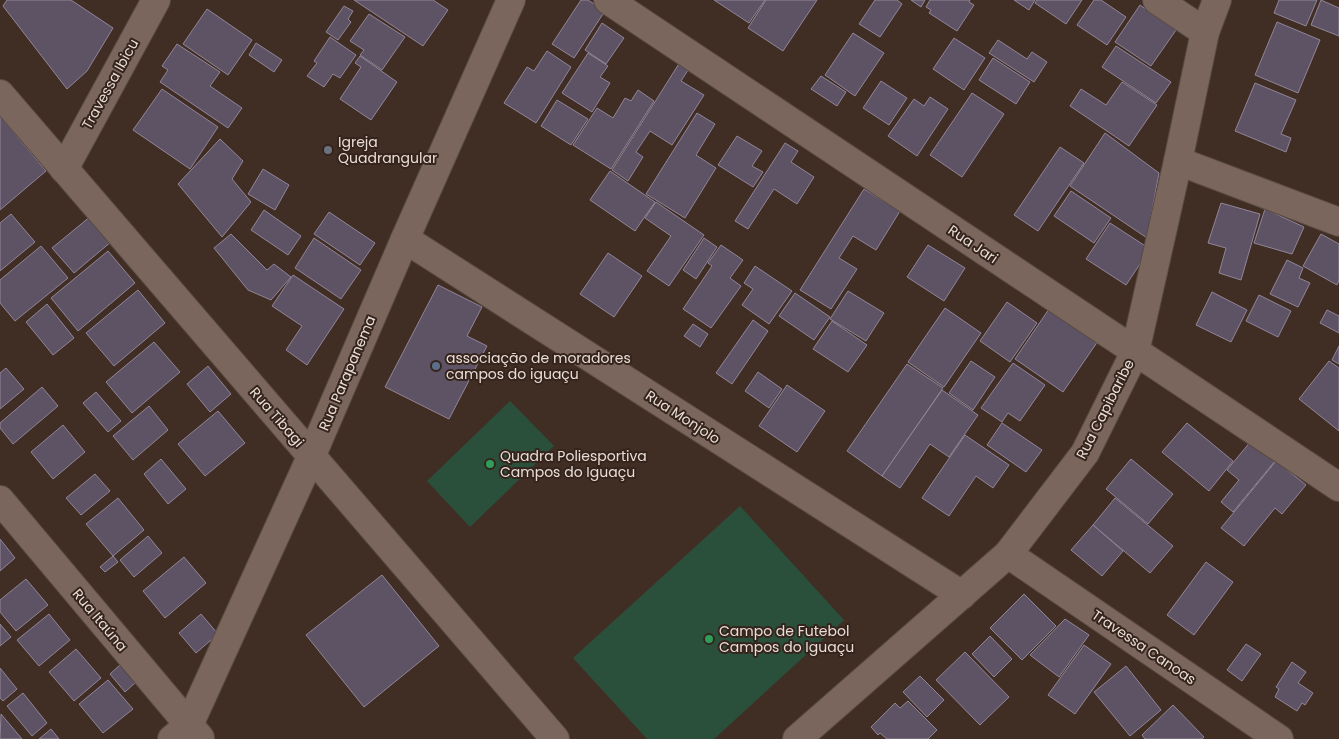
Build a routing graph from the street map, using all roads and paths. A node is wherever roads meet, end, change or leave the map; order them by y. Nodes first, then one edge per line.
1 (156, 0) edge
2 (510, 0) edge
3 (608, 0) edge
4 (1157, 0) edge
5 (1217, 0) edge
6 (1205, 32) junction
7 (0, 94) edge
8 (1178, 161) junction
9 (64, 169) junction
10 (1339, 222) edge
11 (405, 238) junction
12 (1135, 352) junction
13 (311, 457) junction
14 (1339, 487) edge
15 (0, 500) edge
16 (1008, 554) junction
17 (962, 595) junction
18 (187, 734) edge
19 (555, 739) edge
20 (797, 739) edge
21 (1279, 739) edge

1 - 9 street, Travessa Ibicu
2 - 11 street, Rua Parapanema
3 - 12 street, Rua Jari
4 - 6 street
5 - 6 street, Rua Capibaribe
6 - 8 street, Rua Capibaribe
7 - 9 street, Rua Tibagi
8 - 10 street
8 - 12 street, Rua Capibaribe
9 - 13 street, Rua Tibagi
11 - 13 street, Rua Parapanema
11 - 17 street, Rua Monjolo
12 - 14 street, Rua Jari
12 - 16 street, Rua Capibaribe
13 - 18 street, Rua Parapanema
13 - 19 street, Rua Tibagi
15 - 18 street, Rua Itaúna
16 - 17 street, Rua Capibaribe
16 - 21 street, Travessa Canoas
17 - 20 street, Rua Capibaribe

